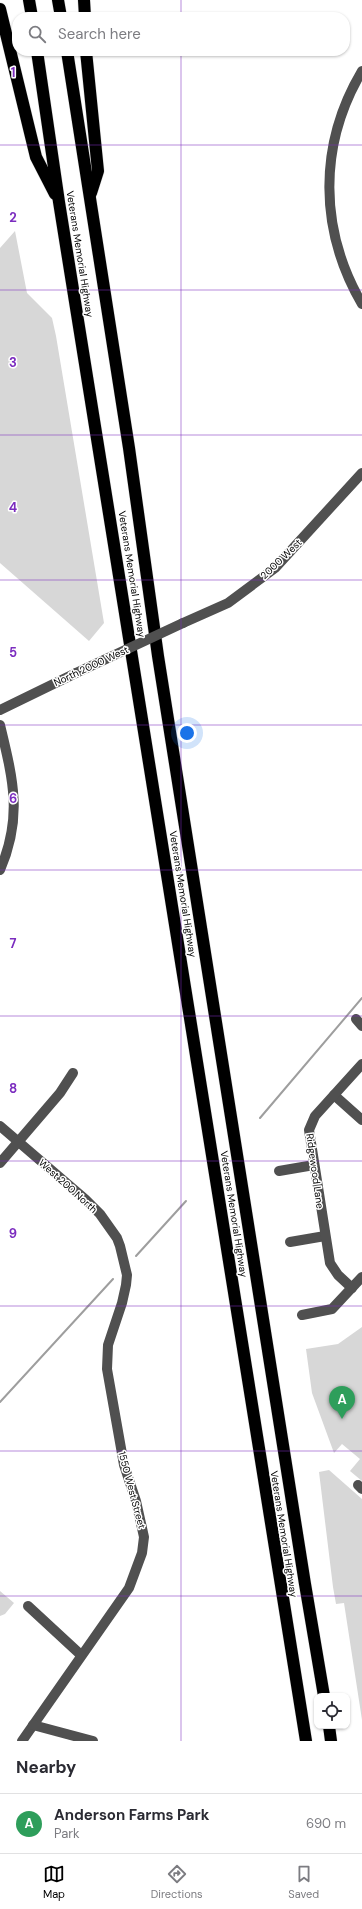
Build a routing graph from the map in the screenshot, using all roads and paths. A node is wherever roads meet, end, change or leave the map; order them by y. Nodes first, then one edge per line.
1 (29, 0) edge
2 (58, 0) edge
3 (84, 0) edge
4 (0, 9) edge
5 (31, 12) edge
6 (60, 12) edge
7 (85, 12) edge
8 (38, 56) edge
9 (68, 56) edge
10 (86, 56) edge
11 (362, 71) edge
12 (90, 194) junction
13 (59, 202) junction
14 (362, 304) edge
15 (362, 473) edge
16 (183, 623) joint
17 (0, 710) edge
18 (0, 725) edge
19 (0, 870) edge
20 (362, 1064) edge
21 (73, 1073) dead end
22 (334, 1095) junction
23 (362, 1120) edge
24 (0, 1126) edge
25 (18, 1142) junction
26 (0, 1163) edge
27 (314, 1165) junction
28 (279, 1171) dead end
29 (325, 1236) junction
30 (290, 1242) dead end
31 (122, 1255) joint
32 (362, 1276) edge
33 (352, 1288) junction
34 (302, 1315) dead end
35 (28, 1606) dead end
36 (81, 1655) junction
37 (323, 1693) edge
38 (33, 1725) junction
39 (329, 1729) edge
40 (22, 1741) edge
41 (93, 1741) edge
42 (306, 1741) edge
43 (331, 1741) edge

1 - 5 highway
2 - 6 highway
3 - 7 highway
4 - 13 highway
8 - 13 highway, Veterans Memorial Highway
9 - 12 highway, Veterans Memorial Highway
10 - 12 highway
11 - 14 street
12 - 37 highway, Veterans Memorial Highway
13 - 42 highway, Veterans Memorial Highway
15 - 16 street, 2000 West
16 - 17 street, North 2000 West, bridge
18 - 19 street
20 - 22 street, Ridgewood Lane
21 - 25 street
22 - 23 street
22 - 27 street, Ridgewood Lane
24 - 25 street, West 200 North
25 - 26 street
25 - 31 street, West 200 North
27 - 28 street
27 - 29 street, Ridgewood Lane
29 - 30 street
29 - 33 street, Ridgewood Lane
31 - 36 street, 1550 West Street
32 - 33 street
33 - 34 street
35 - 36 street
36 - 38 street, 1550 West Street
38 - 40 street, 1550 West Street
38 - 41 street
39 - 43 highway

